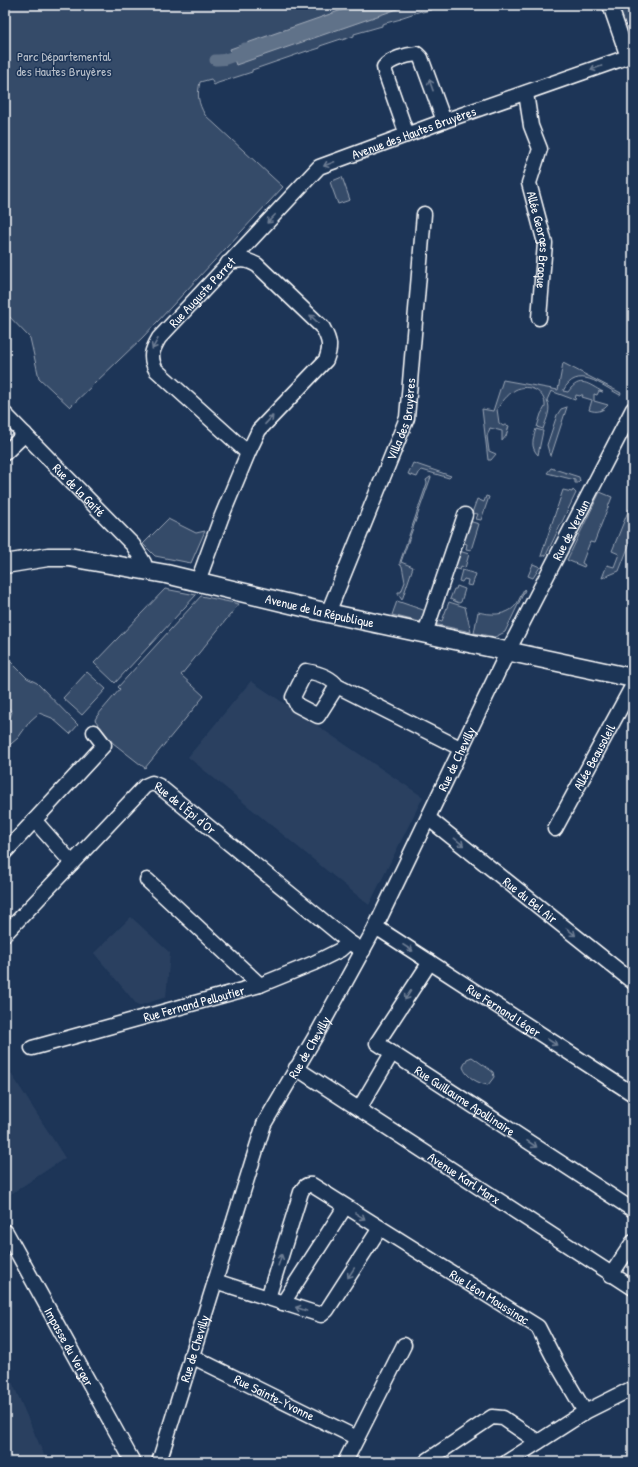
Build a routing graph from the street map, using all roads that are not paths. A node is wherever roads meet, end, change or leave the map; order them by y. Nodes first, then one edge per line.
1 (610, 5) edge
2 (631, 56) edge
3 (526, 93) junction
4 (444, 121) junction
5 (407, 135) junction
6 (424, 214) dead end
7 (228, 263) junction
8 (539, 318) dead end
9 (633, 409) edge
10 (5, 414) edge
11 (25, 434) junction
12 (5, 453) edge
13 (248, 453) junction
14 (465, 514) dead end
15 (5, 564) edge
16 (143, 570) junction
17 (198, 581) junction
18 (328, 613) junction
19 (425, 633) junction
20 (508, 651) junction
21 (633, 678) edge
22 (633, 685) edge
23 (337, 686) dead end
24 (94, 732) dead end
25 (462, 749) junction
26 (428, 818) junction
27 (35, 821) junction
28 (555, 828) dead end
29 (5, 852) edge
30 (72, 863) junction
31 (147, 880) dead end
32 (375, 928) junction
33 (5, 934) edge
34 (349, 942) junction
35 (363, 951) junction
36 (430, 962) junction
37 (633, 982) edge
38 (260, 985) junction
39 (32, 1048) dead end
40 (392, 1053) junction
41 (296, 1068) junction
42 (633, 1094) edge
43 (359, 1109) junction
44 (345, 1207) junction
45 (633, 1210) edge
46 (380, 1228) junction
47 (6, 1232) dead end
48 (633, 1242) edge
49 (611, 1275) junction
50 (216, 1281) junction
51 (633, 1288) edge
52 (268, 1298) junction
53 (283, 1303) junction
54 (404, 1345) dead end
55 (191, 1356) junction
56 (633, 1388) edge
57 (586, 1412) junction
58 (357, 1438) junction
59 (538, 1442) junction
60 (133, 1462) edge
61 (159, 1462) edge
62 (345, 1462) edge
63 (426, 1462) edge
64 (507, 1462) edge

1 - 2 street
2 -> 3 street, Avenue des Hautes Bruyères
3 - 4 street, Avenue des Hautes Bruyères
3 - 8 street, Allée Georges Braque
4 - 5 street, Avenue des Hautes Bruyères
4 -> 5 street
5 -> 7 street, Avenue des Hautes Bruyères
6 - 18 street, Villa des Bruyères
7 -> 13 street, Rue Auguste Perret
13 -> 7 street, Rue Auguste Perret
9 - 20 street, Rue de Verdun
10 - 11 street, Rue de la Gaité
11 - 12 street
11 - 16 street, Rue de la Gaité
13 - 17 street, Rue Auguste Perret
14 - 19 street
15 - 16 main road, Avenue de la République
16 - 17 main road, Avenue de la République
17 - 18 main road, Avenue de la République
18 - 19 main road, Avenue de la République
19 - 20 main road, Avenue de la République
20 - 21 main road, Avenue de la République
20 - 25 street, Rue de Chevilly
22 - 28 street, Allée Beausoleil
23 - 25 street
24 - 27 street
25 - 26 street, Rue de Chevilly
26 - 32 street, Rue de Chevilly
26 -> 37 street, Rue du Bel Air
27 - 29 street
27 - 30 street
30 - 33 street, Rue de l'Épi d'Or
30 - 34 street, Rue de l'Épi d'Or
31 - 38 street
32 - 35 street, Rue de Chevilly
32 -> 36 street, Rue Fernand Léger
34 - 35 street, Rue de l'Épi d'Or
34 - 38 street, Rue Fernand Pelloutier
35 - 41 street, Rue de Chevilly
36 -> 40 street, Rue Guillaume Apollinaire
36 -> 42 street, Rue Fernand Léger
38 - 39 street, Rue Fernand Pelloutier
40 - 43 street
40 -> 45 street, Rue Guillaume Apollinaire
41 - 43 street, Avenue Karl Marx
41 - 50 street, Rue de Chevilly
43 - 49 street, Avenue Karl Marx
44 -> 46 street, Rue Léon Moussinac
52 -> 44 street, Rue Léon Moussinac
44 - 53 street
46 -> 53 street
46 - 57 street, Rue Léon Moussinac
47 - 60 street, Impasse du Verger
48 - 49 street
49 - 51 street, Avenue Karl Marx
50 - 52 street
50 - 55 street, Rue de Chevilly
52 - 53 street
54 - 58 street
55 - 58 street, Rue Sainte-Yvonne
55 - 61 street, Rue de Chevilly
56 - 57 street
57 - 59 street
58 - 62 street
59 - 63 street
59 - 64 street

